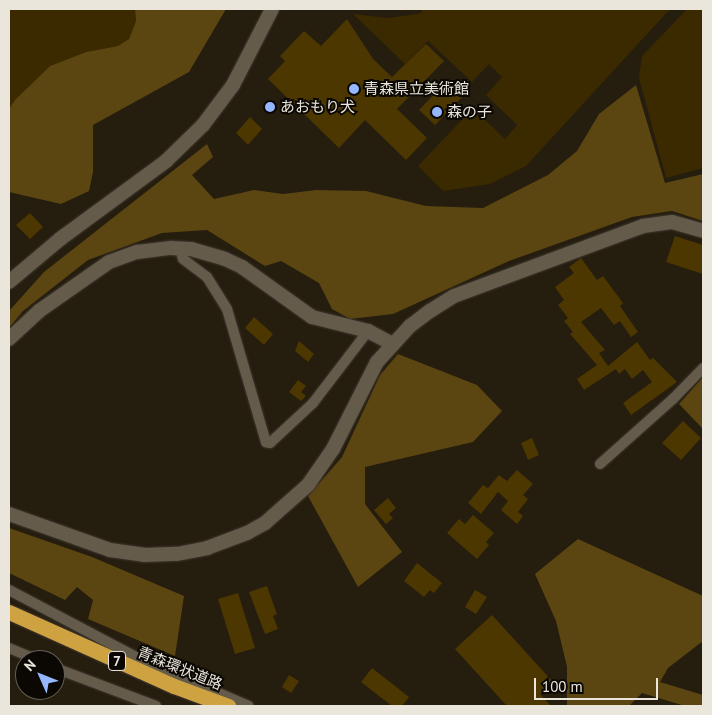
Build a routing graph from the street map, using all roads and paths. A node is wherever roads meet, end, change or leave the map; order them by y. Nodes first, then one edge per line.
1 (271, 10) edge
2 (703, 231) edge
3 (180, 248) junction
4 (9, 282) edge
5 (368, 331) junction
6 (9, 339) edge
7 (392, 344) junction
8 (703, 368) edge
9 (600, 464) dead end
10 (9, 514) edge
11 (9, 590) edge
12 (9, 612) edge
13 (65, 672) edge
14 (156, 706) edge
15 (228, 706) edge
16 (249, 706) edge

1 - 4 street
2 - 7 street
3 - 5 street
3 - 5 street
3 - 6 street
5 - 7 street
7 - 10 street
8 - 9 street
11 - 16 street
12 - 15 highway, 青森環状道路 / 7
13 - 14 street

